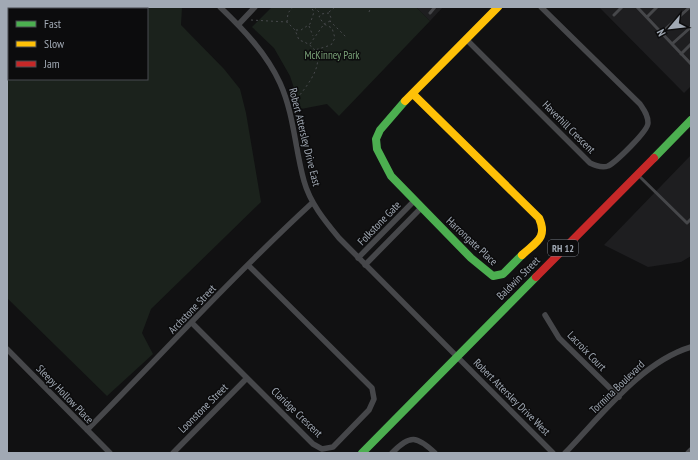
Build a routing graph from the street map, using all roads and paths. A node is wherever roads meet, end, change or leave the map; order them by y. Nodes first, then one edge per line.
1 (220, 7) edge
2 (255, 7) edge
3 (293, 7) edge
4 (311, 7) edge
5 (314, 7) edge
6 (335, 7) edge
7 (371, 7) edge
8 (435, 7) edge
9 (498, 7) edge
10 (541, 7) edge
11 (622, 7) edge
12 (637, 7) edge
13 (657, 7) edge
14 (690, 7) edge
15 (369, 12) dead end
16 (329, 13) junction
17 (430, 13) dead end
18 (321, 14) junction
19 (614, 15) dead end
20 (647, 17) junction
21 (244, 19) junction
22 (330, 21) junction
23 (287, 22) junction
24 (324, 24) junction
25 (238, 25) junction
26 (308, 25) junction
27 (691, 27) edge
28 (295, 30) junction
29 (662, 33) junction
30 (313, 37) junction
31 (346, 37) dead end
32 (466, 39) junction
33 (310, 44) junction
34 (672, 44) junction
35 (691, 44) edge
36 (315, 50) junction
37 (681, 54) junction
38 (691, 64) edge
39 (413, 94) junction
40 (288, 109) junction
41 (691, 120) edge
42 (637, 174) junction
43 (414, 201) junction
44 (312, 203) junction
45 (421, 208) junction
46 (691, 219) edge
47 (358, 258) junction
48 (248, 265) junction
49 (364, 265) junction
50 (545, 315) dead end
51 (192, 323) junction
52 (691, 347) edge
53 (7, 349) edge
54 (457, 356) junction
55 (247, 378) junction
56 (619, 397) junction
57 (87, 430) junction
58 (691, 450) edge
59 (110, 453) edge
60 (173, 453) edge
61 (362, 453) edge
62 (392, 453) edge
63 (435, 453) edge
64 (553, 453) edge
65 (565, 453) edge
66 (688, 453) edge

1 - 25 street, Robert Attersley Drive East
2 - 21 street
3 - 23 path
4 - 26 path
5 - 18 path
6 - 16 path
7 - 15 path
8 - 17 lane
9 - 32 street, Harrongate Place
10 - 32 street, Haverhill Crescent
11 - 19 lane
12 - 20 lane
13 - 20 lane
14 - 29 lane
16 - 18 path
16 - 22 path
18 - 24 path
20 - 29 lane
21 - 23 path
21 - 25 street
22 - 24 path
22 - 31 path
23 - 28 path
24 - 30 path
24 - 36 path
25 - 40 street, Robert Attersley Drive East
26 - 28 path
26 - 30 path
27 - 34 lane
28 - 33 path
29 - 34 lane
30 - 33 path
32 - 39 street, Harrongate Place
33 - 36 path
34 - 37 lane
35 - 37 lane
36 - 40 path
37 - 38 lane
39 - 43 street, Harrongate Place
39 - 45 street, Harrongate Place
40 - 44 street, Robert Attersley Drive East
41 - 42 street, Baldwin Street / RH 12
42 - 46 lane
42 - 54 street, Baldwin Street / RH 12
43 - 45 street, Harrongate Place
43 - 47 street, Folkstone Gate
44 - 47 street, Robert Attersley Drive East
44 - 48 street, Archstone Street
45 - 49 street, Folkstone Gate
47 - 49 street, Robert Attersley Drive East
48 - 51 street, Archstone Street
48 - 55 street, Claridge Crescent
49 - 54 street, Robert Attersley Drive East
50 - 56 street, Lacroix Court
51 - 55 street, Claridge Crescent
51 - 57 street, Archstone Street
52 - 56 street, Tormina Boulevard
53 - 57 street, Sleepy Hollow Place
54 - 61 street, Baldwin Street / RH 12
54 - 64 street, Robert Attersley Drive West
55 - 60 street, Loonstone Street
56 - 65 street, Tormina Boulevard
57 - 59 street, Sleepy Hollow Place
58 - 66 street
62 - 63 street

